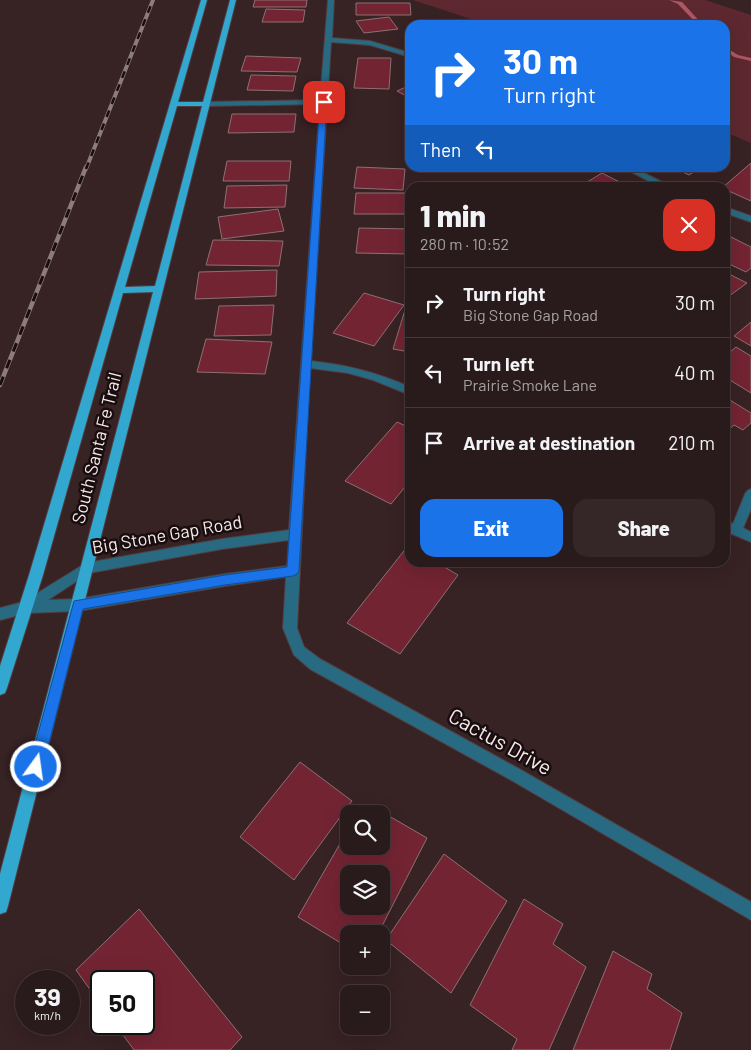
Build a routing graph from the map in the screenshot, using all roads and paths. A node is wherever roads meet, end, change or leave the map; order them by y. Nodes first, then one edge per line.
1 (204, 0) edge
2 (233, 0) edge
3 (331, 0) edge
4 (329, 40) junction
5 (405, 53) edge
6 (324, 102) junction
7 (173, 104) junction
8 (206, 104) junction
9 (636, 172) edge
10 (657, 182) edge
11 (730, 212) edge
12 (751, 219) edge
13 (158, 289) junction
14 (120, 290) junction
15 (305, 364) junction
16 (405, 389) edge
17 (751, 494) edge
18 (730, 528) edge
19 (295, 534) junction
20 (751, 537) edge
21 (86, 568) junction
22 (293, 571) junction
23 (78, 605) junction
24 (27, 606) junction
25 (0, 614) edge
26 (0, 688) edge
27 (0, 906) edge
28 (751, 911) edge

1 - 7 main road, South Santa Fe Trail
2 - 8 main road, South Santa Fe Trail
3 - 4 street, Cactus Drive
4 - 5 street
4 - 6 street, Cactus Drive
6 - 8 street
6 - 15 street, Cactus Drive
7 - 8 main road
7 - 14 main road, South Santa Fe Trail
8 - 13 main road, South Santa Fe Trail
9 - 10 street
11 - 12 street
13 - 14 main road
13 - 21 main road, South Santa Fe Trail
14 - 24 main road, South Santa Fe Trail
15 - 16 street
15 - 19 street, Cactus Drive
17 - 18 street
18 - 20 street
19 - 21 street, Big Stone Gap Road
19 - 22 street, Cactus Drive
21 - 23 main road, South Santa Fe Trail
21 - 24 street, Big Stone Gap Road
22 - 23 street, Big Stone Gap Road
22 - 28 street, Cactus Drive
23 - 24 street, Big Stone Gap Road
23 - 27 main road, South Santa Fe Trail
24 - 25 street, Big Stone Gap Road
24 - 26 main road, South Santa Fe Trail

